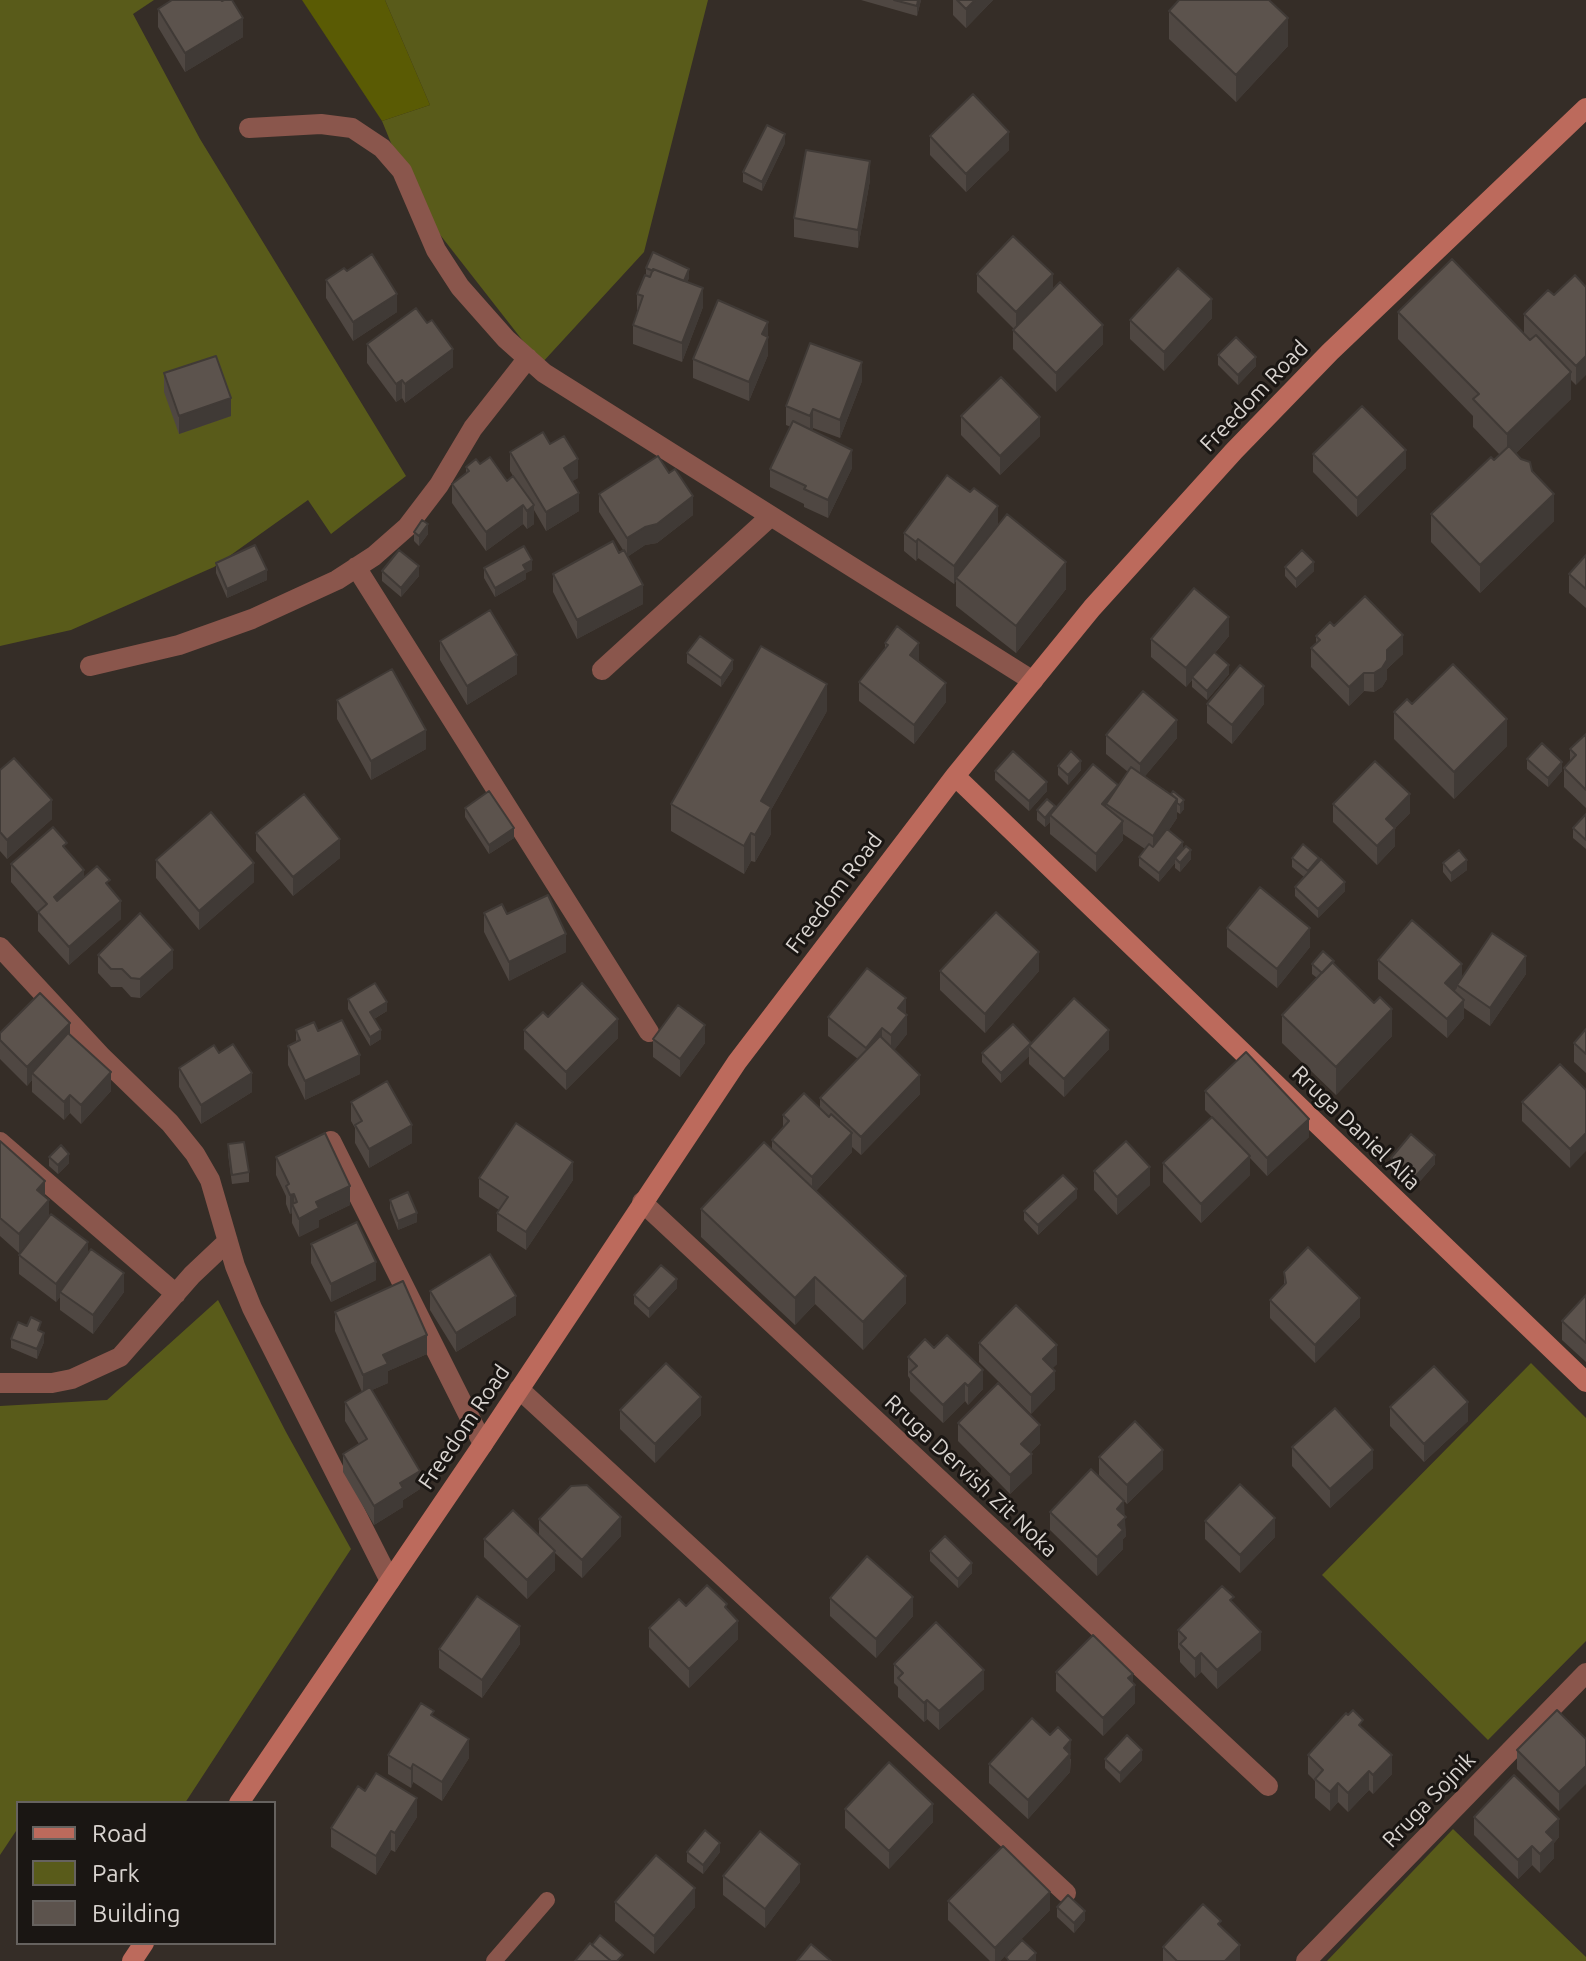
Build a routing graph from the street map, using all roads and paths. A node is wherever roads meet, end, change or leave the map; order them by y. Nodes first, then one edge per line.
1 (1586, 108) edge
2 (249, 128) dead end
3 (528, 358) junction
4 (771, 516) junction
5 (356, 567) junction
6 (90, 666) dead end
7 (602, 670) dead end
8 (1033, 681) junction
9 (955, 776) junction
10 (0, 947) edge
11 (649, 1032) dead end
12 (331, 1141) edge
13 (0, 1142) edge
14 (642, 1202) junction
15 (228, 1241) junction
16 (176, 1294) junction
17 (1586, 1382) edge
18 (0, 1383) edge
19 (519, 1389) junction
20 (483, 1444) junction
21 (390, 1581) junction
22 (1586, 1673) edge
23 (1268, 1786) dead end
24 (240, 1801) edge
25 (1066, 1893) edge
26 (547, 1900) dead end
27 (494, 1961) edge
28 (1306, 1961) edge

1 - 8 main road, Freedom Road
2 - 3 street
3 - 4 street
3 - 5 street
4 - 7 street
4 - 8 street
5 - 6 street
5 - 11 street
8 - 9 main road, Freedom Road
9 - 14 main road, Freedom Road
9 - 17 main road, Rruga Daniel Alia
10 - 15 street
12 - 20 street
13 - 16 street
14 - 19 main road, Freedom Road
14 - 23 street, Rruga Dervish Zit Noka
15 - 16 street
15 - 21 street
16 - 18 street
19 - 20 main road, Freedom Road
19 - 25 street
20 - 21 main road, Freedom Road
21 - 24 main road, Freedom Road
22 - 28 street, Rruga Sojnik
26 - 27 lane

